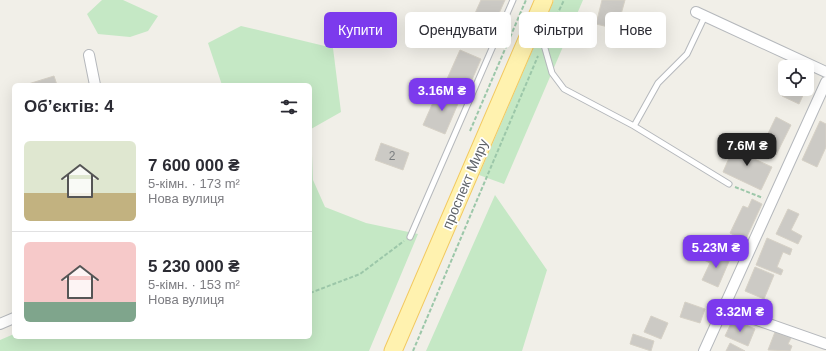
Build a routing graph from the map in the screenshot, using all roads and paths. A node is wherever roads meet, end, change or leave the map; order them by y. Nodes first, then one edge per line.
1 (513, 0) edge
2 (544, 0) edge
3 (564, 0) edge
4 (538, 12) edge
5 (558, 12) edge
6 (700, 14) joint
7 (523, 48) edge
8 (542, 48) edge
9 (545, 48) edge
10 (89, 55) dead end
11 (826, 72) edge
12 (826, 82) edge
13 (95, 83) edge
14 (634, 126) junction
15 (729, 184) joint
16 (771, 202) junction
17 (410, 237) joint
18 (312, 292) edge
19 (723, 308) junction
20 (12, 319) edge
21 (0, 324) edge
22 (826, 344) edge
23 (394, 351) edge
24 (413, 351) edge
25 (704, 351) edge

1 - 17 lane
2 - 4 main road, проспект Миру
3 - 5 path
6 - 11 street
6 - 14 lane
7 - 23 main road, проспект Миру
8 - 24 path
9 - 14 lane
10 - 13 street
12 - 16 street
14 - 15 lane
15 - 16 path
16 - 19 street
17 - 18 path
19 - 22 street
19 - 25 street
20 - 21 street

